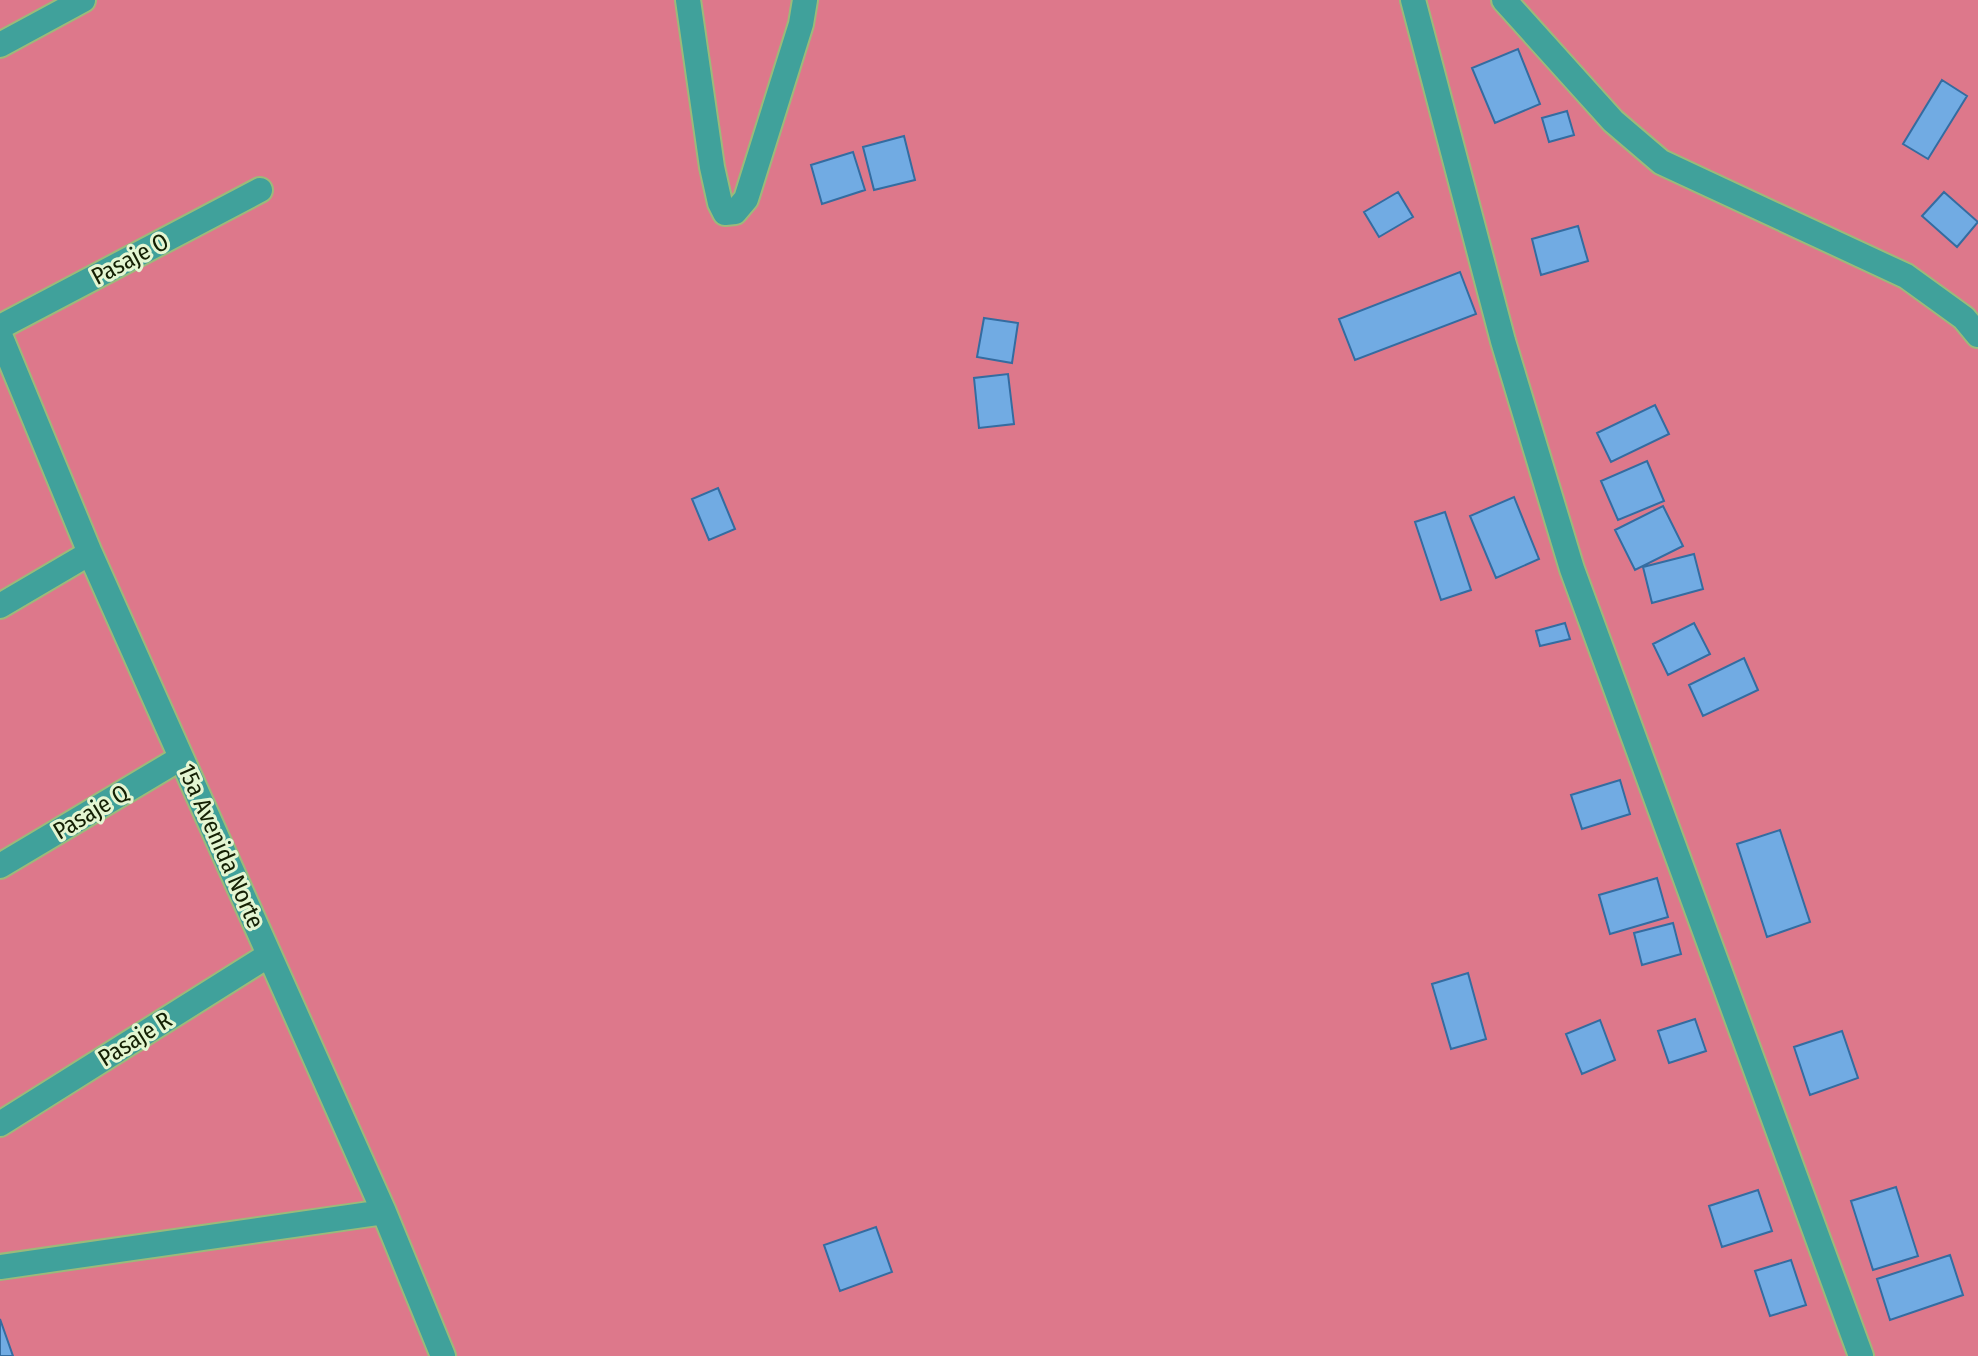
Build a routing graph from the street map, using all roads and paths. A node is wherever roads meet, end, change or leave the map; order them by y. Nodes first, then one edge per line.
1 (83, 0) edge
2 (688, 0) edge
3 (805, 0) edge
4 (1413, 0) edge
5 (1504, 0) edge
6 (0, 45) edge
7 (260, 190) dead end
8 (0, 327) edge
9 (0, 335) edge
10 (1978, 335) edge
11 (90, 553) junction
12 (0, 606) edge
13 (181, 758) junction
14 (0, 866) edge
15 (269, 955) junction
16 (0, 1124) edge
17 (384, 1212) junction
18 (0, 1267) edge
19 (443, 1356) edge
20 (1861, 1356) edge

1 - 6 street
2 - 3 street
4 - 20 street
5 - 10 street
7 - 8 street, Pasaje O
9 - 11 street, 15a Avenida Norte
11 - 12 street
11 - 13 street, 15a Avenida Norte
13 - 14 street, Pasaje Q
13 - 15 street, 15a Avenida Norte
15 - 16 street, Pasaje R
15 - 17 street, 15a Avenida Norte
17 - 18 street
17 - 19 street, 15a Avenida Norte

